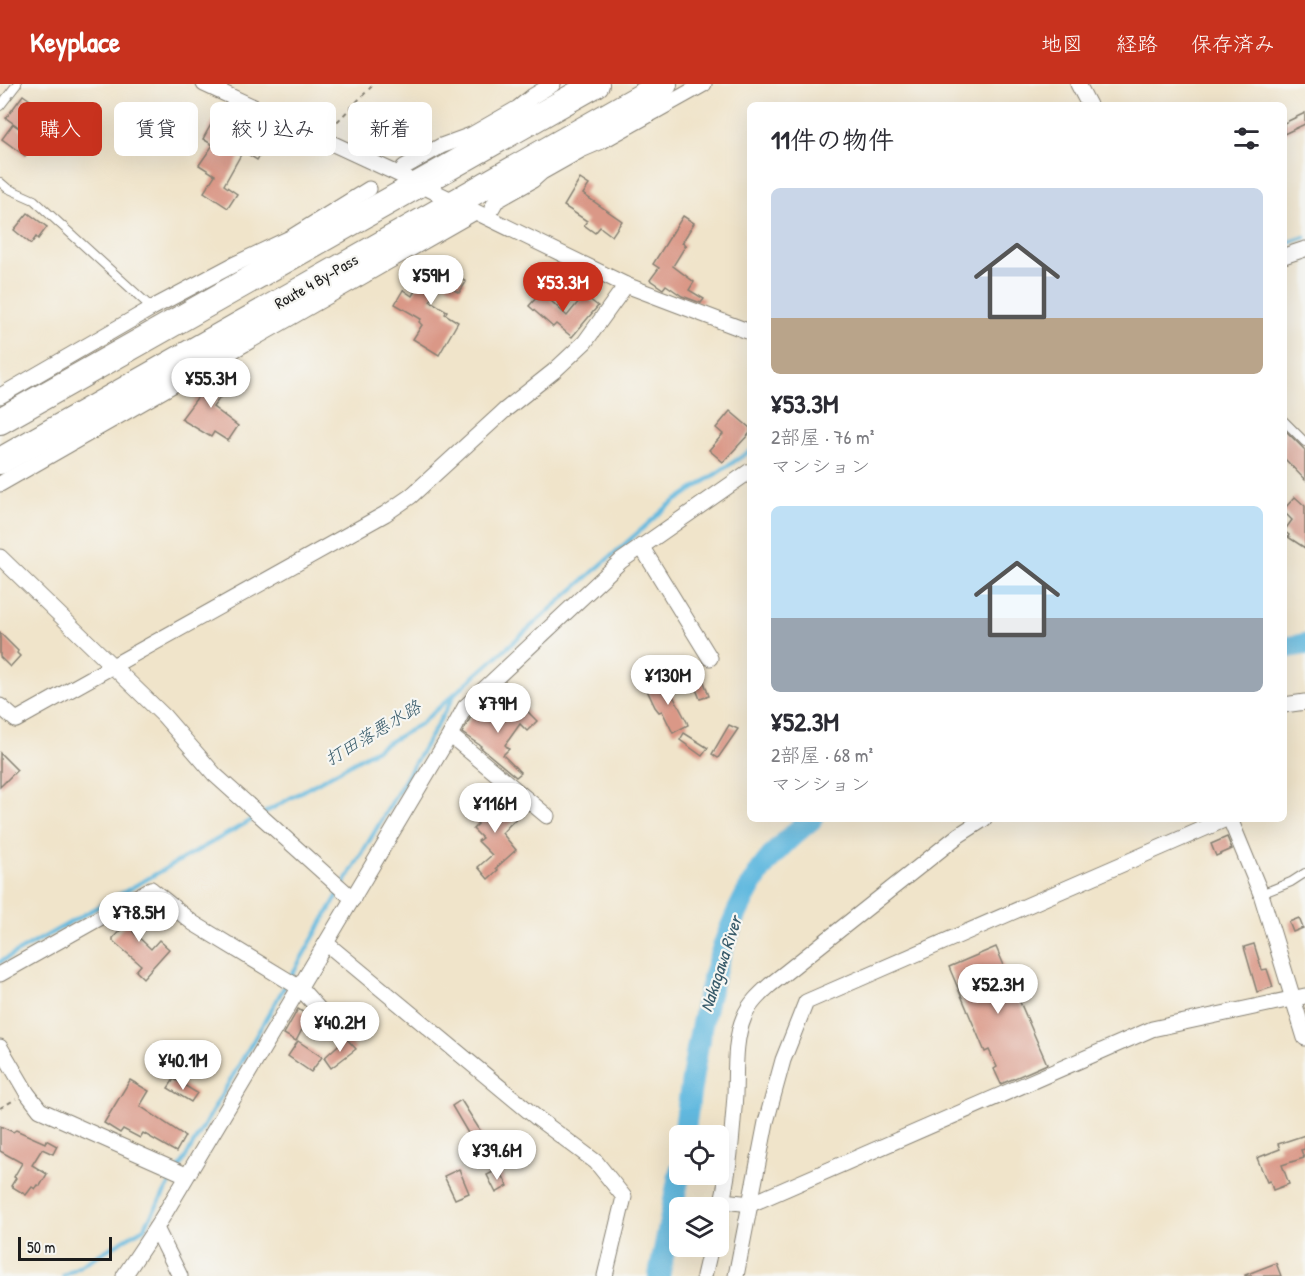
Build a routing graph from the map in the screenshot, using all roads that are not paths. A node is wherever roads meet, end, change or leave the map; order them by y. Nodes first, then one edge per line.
1 (17, 84) edge
2 (204, 84) edge
3 (553, 84) edge
4 (596, 84) edge
5 (664, 84) edge
6 (704, 84) edge
7 (1078, 84) edge
8 (1087, 102) edge
9 (0, 106) edge
10 (497, 130) junction
11 (555, 155) junction
12 (411, 176) junction
13 (0, 182) edge
14 (369, 189) dead end
15 (464, 207) junction
16 (492, 208) dead end
17 (307, 239) junction
18 (1305, 249) edge
19 (1287, 255) edge
20 (626, 285) junction
21 (152, 308) junction
22 (747, 331) edge
23 (0, 396) edge
24 (0, 421) edge
25 (1287, 424) edge
26 (1305, 442) edge
27 (0, 461) edge
28 (747, 473) edge
29 (0, 484) edge
30 (641, 546) junction
31 (0, 557) edge
32 (710, 658) dead end
33 (114, 666) junction
34 (1305, 702) edge
35 (1287, 705) edge
36 (0, 706) edge
37 (450, 735) junction
38 (547, 816) dead end
39 (979, 822) edge
40 (1221, 822) edge
41 (1229, 822) edge
42 (1305, 873) edge
43 (1261, 894) junction
44 (353, 899) junction
45 (326, 943) junction
46 (0, 974) edge
47 (300, 988) junction
48 (1299, 997) edge
49 (325, 1017) dead end
50 (1305, 1038) edge
51 (0, 1047) edge
52 (186, 1175) junction
53 (724, 1197) edge
54 (729, 1202) edge
55 (751, 1204) junction
56 (156, 1228) junction
57 (708, 1257) edge
58 (124, 1276) edge
59 (180, 1276) edge
60 (605, 1276) edge
61 (704, 1276) edge
62 (736, 1276) edge

1 - 9 lane
2 - 12 street
3 - 10 street
4 - 10 highway, Route 4 By-Pass
5 - 11 highway, Route 4 By-Pass
6 - 11 street
7 - 8 street
10 - 12 highway, Route 4 By-Pass
11 - 15 highway, Route 4 By-Pass
11 - 16 street
12 - 15 street
12 - 17 highway, Route 4 By-Pass
13 - 21 lane
14 - 17 street
15 - 20 street
15 - 27 highway, Route 4 By-Pass
15 - 29 street
17 - 21 street
17 - 24 highway, Route 4 By-Pass
18 - 19 street
20 - 22 street
20 - 33 street
21 - 23 street
25 - 26 lane
28 - 30 street
30 - 32 street
30 - 37 street
31 - 33 street
33 - 36 street
33 - 44 street
34 - 35 street
37 - 38 street
37 - 44 street
39 - 53 street
40 - 55 street
41 - 43 street
42 - 43 lane
43 - 48 street
44 - 45 street
45 - 47 street
45 - 60 street
46 - 47 street
47 - 49 street
47 - 52 street
48 - 50 street
48 - 55 street
51 - 52 street
52 - 56 street
54 - 55 street
55 - 62 street
56 - 58 street
56 - 59 street
57 - 61 street

